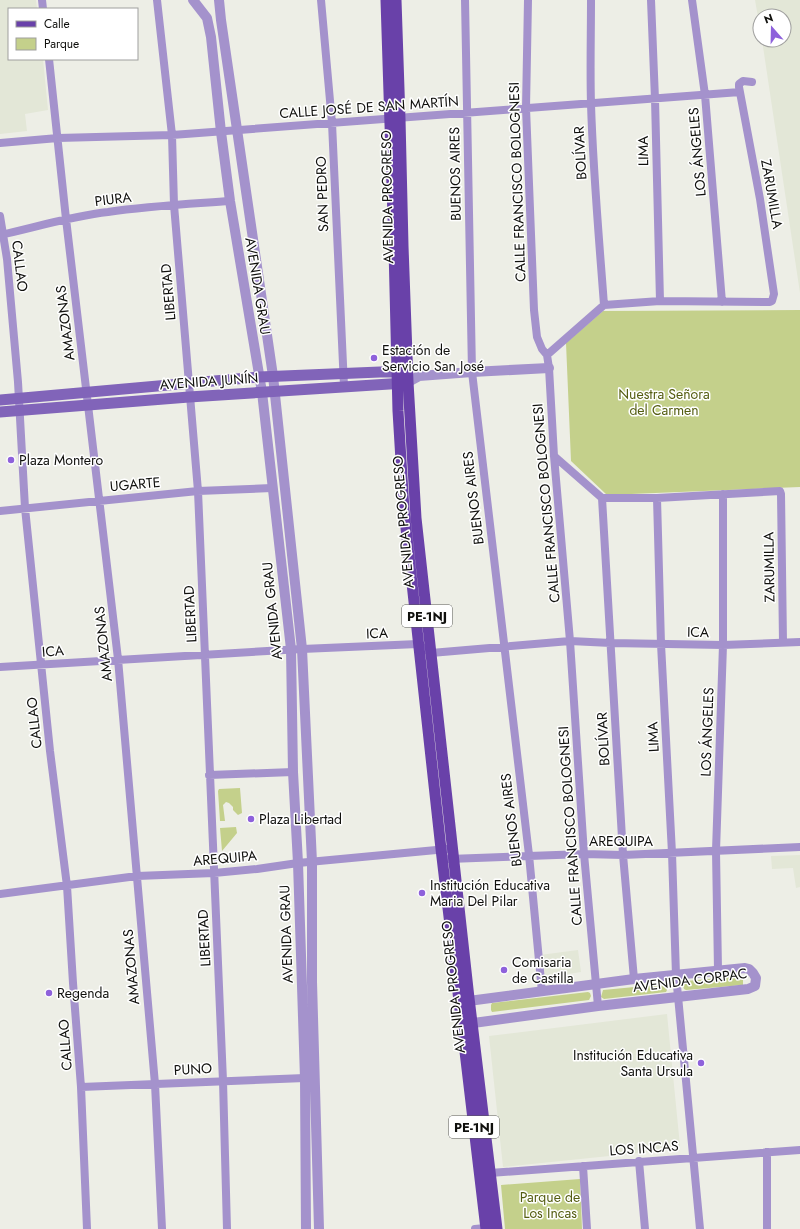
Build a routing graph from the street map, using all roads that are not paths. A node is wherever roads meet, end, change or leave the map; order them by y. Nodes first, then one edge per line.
1 (157, 0) edge
2 (193, 0) edge
3 (219, 0) edge
4 (321, 0) edge
5 (386, 0) edge
6 (396, 0) edge
7 (465, 0) edge
8 (528, 0) edge
9 (591, 0) edge
10 (651, 0) edge
11 (692, 0) edge
12 (49, 60) edge
13 (752, 82) dead end
14 (740, 92) junction
15 (705, 95) junction
16 (655, 99) junction
17 (591, 103) junction
18 (526, 108) junction
19 (467, 113) junction
20 (395, 119) junction
21 (332, 123) junction
22 (237, 130) junction
23 (221, 132) junction
24 (172, 135) junction
25 (58, 138) junction
26 (0, 143) edge
27 (230, 202) junction
28 (174, 205) junction
29 (0, 216) edge
30 (66, 219) junction
31 (1, 235) edge
32 (660, 302) junction
33 (722, 302) junction
34 (604, 305) junction
35 (547, 355) junction
36 (549, 368) junction
37 (472, 372) junction
38 (343, 373) junction
39 (274, 376) junction
40 (259, 377) junction
41 (402, 377) junction
42 (188, 383) junction
43 (344, 386) junction
44 (275, 391) junction
45 (86, 392) junction
46 (262, 392) junction
47 (189, 397) junction
48 (19, 398) junction
49 (0, 400) edge
50 (88, 405) junction
51 (19, 410) junction
52 (0, 412) edge
53 (554, 456) junction
54 (272, 488) junction
55 (198, 491) junction
56 (723, 494) junction
57 (602, 498) junction
58 (657, 498) junction
59 (100, 500) junction
60 (25, 508) junction
61 (0, 511) edge
62 (570, 641) junction
63 (783, 642) junction
64 (800, 642) edge
65 (610, 643) junction
66 (418, 644) junction
67 (661, 644) junction
68 (723, 645) junction
69 (504, 646) junction
70 (302, 648) junction
71 (291, 650) junction
72 (431, 653) junction
73 (205, 654) junction
74 (118, 659) junction
75 (41, 665) junction
76 (0, 667) edge
77 (293, 772) junction
78 (209, 775) junction
79 (800, 847) edge
80 (716, 851) junction
81 (454, 853) junction
82 (672, 853) junction
83 (442, 854) junction
84 (584, 854) junction
85 (529, 855) junction
86 (623, 855) junction
87 (312, 862) junction
88 (298, 863) junction
89 (214, 873) junction
90 (136, 876) junction
91 (67, 886) junction
92 (0, 894) edge
93 (718, 970) junction
94 (676, 975) junction
95 (634, 979) junction
96 (596, 984) junction
97 (542, 992) junction
98 (678, 997) junction
99 (464, 1002) junction
100 (598, 1006) junction
101 (467, 1024) junction
102 (305, 1078) junction
103 (224, 1081) junction
104 (155, 1084) junction
105 (81, 1087) junction
106 (800, 1150) edge
107 (767, 1152) junction
108 (694, 1157) junction
109 (639, 1161) junction
110 (583, 1166) junction
111 (490, 1173) junction
112 (86, 1229) edge
113 (162, 1229) edge
114 (227, 1229) edge
115 (306, 1229) edge
116 (319, 1229) edge
117 (486, 1229) edge
118 (587, 1229) edge
119 (645, 1229) edge
120 (700, 1229) edge
121 (767, 1229) edge

1 - 24 street, LIBERTAD
2 - 23 street, AVENIDA GRAU
3 - 22 street, AVENIDA GRAU
4 - 21 street, SAN PEDRO
5 - 20 main road, AVENIDA PROGRESO / PE-1NJ
6 - 20 main road, AVENIDA PROGRESO / PE-1NJ
7 - 19 street, BUENOS AIRES
8 - 18 street, CALLE FRANCISCO BOLOGNESI
9 - 17 street, BOLÍVAR
10 - 16 street, LIMA
11 - 15 street, LOS ÁNGELES
12 - 25 street, AMAZONAS
13 - 14 street
14 - 15 street, CALLE JOSÉ DE SAN MARTÍN
14 - 33 street, ZARUMILLA
15 - 16 street, CALLE JOSÉ DE SAN MARTÍN
15 - 33 street, LOS ÁNGELES
16 - 17 street, CALLE JOSÉ DE SAN MARTÍN
16 - 32 street, LIMA
17 - 18 street, CALLE JOSÉ DE SAN MARTÍN
17 - 34 street, BOLÍVAR
18 - 19 street, CALLE JOSÉ DE SAN MARTÍN
18 - 35 street, CALLE FRANCISCO BOLOGNESI
19 - 20 street, CALLE JOSÉ DE SAN MARTÍN
19 - 37 street, BUENOS AIRES
20 - 21 street, CALLE JOSÉ DE SAN MARTÍN
20 - 41 main road, AVENIDA PROGRESO / PE-1NJ
21 - 22 street, CALLE JOSÉ DE SAN MARTÍN
21 - 38 street, SAN PEDRO
22 - 23 street, CALLE JOSÉ DE SAN MARTÍN
22 - 39 street, AVENIDA GRAU
23 - 24 street, CALLE JOSÉ DE SAN MARTÍN
23 - 27 street, AVENIDA GRAU
24 - 25 street, CALLE JOSÉ DE SAN MARTÍN
24 - 28 street, LIBERTAD
25 - 26 street, CALLE JOSÉ DE SAN MARTÍN
25 - 30 street, AMAZONAS
27 - 28 street, PIURA
27 - 40 street, AVENIDA GRAU
28 - 30 street, PIURA
28 - 42 street, LIBERTAD
29 - 31 street, CALLAO
30 - 31 street, PIURA
30 - 45 street, AMAZONAS
31 - 48 street, CALLAO
32 - 33 street
32 - 34 street
34 - 35 street
35 - 36 street, CALLE FRANCISCO BOLOGNESI
36 - 37 street, AVENIDA JUNÍN
36 - 53 street, CALLE FRANCISCO BOLOGNESI
37 - 41 street, AVENIDA JUNÍN
37 - 69 street, BUENOS AIRES
38 - 39 main road, AVENIDA JUNÍN
38 - 41 main road, AVENIDA JUNÍN
38 - 43 street, SAN PEDRO
39 - 40 main road, AVENIDA JUNÍN
39 - 44 street, AVENIDA GRAU
40 - 42 main road, AVENIDA JUNÍN
40 - 46 street, AVENIDA GRAU
41 - 43 main road, AVENIDA JUNÍN
41 - 66 main road, AVENIDA PROGRESO / PE-1NJ
41 - 72 main road, AVENIDA PROGRESO / PE-1NJ
42 - 45 main road, AVENIDA JUNÍN
42 - 47 street, LIBERTAD
43 - 44 main road, AVENIDA JUNÍN
44 - 46 main road, AVENIDA JUNÍN
44 - 70 street, AVENIDA GRAU
45 - 48 main road, AVENIDA JUNÍN
45 - 50 street, AMAZONAS
46 - 47 main road, AVENIDA JUNÍN
46 - 54 street, AVENIDA GRAU
47 - 50 main road, AVENIDA JUNÍN
47 - 55 street, LIBERTAD
48 - 49 main road, AVENIDA JUNÍN
48 - 51 street, CALLAO
50 - 51 main road, AVENIDA JUNÍN
50 - 59 street, AMAZONAS
51 - 52 main road, AVENIDA JUNÍN
51 - 60 street, CALLAO
53 - 57 street
53 - 62 street, CALLE FRANCISCO BOLOGNESI
54 - 55 street, UGARTE
54 - 71 street, AVENIDA GRAU
55 - 59 street, UGARTE
55 - 73 street, LIBERTAD
56 - 58 street
56 - 63 street, ZARUMILLA
56 - 68 street, LOS ÁNGELES
57 - 58 street
57 - 65 street, BOLÍVAR
58 - 67 street, LIMA
59 - 60 street, UGARTE
59 - 74 street, AMAZONAS
60 - 61 street, UGARTE
60 - 75 street, CALLAO
62 - 65 street, ICA
62 - 69 street, ICA
62 - 84 street, CALLE FRANCISCO BOLOGNESI
63 - 64 street, ICA
63 - 68 street, ICA
65 - 67 street, ICA
65 - 86 street, BOLÍVAR
66 - 70 street, ICA
66 - 72 street
66 - 83 main road, AVENIDA PROGRESO / PE-1NJ
67 - 68 street, ICA
67 - 82 street, LIMA
68 - 80 street, LOS ÁNGELES
69 - 72 street, ICA
69 - 85 street, BUENOS AIRES
70 - 71 street, ICA
70 - 87 street, AVENIDA GRAU
71 - 73 street, ICA
71 - 77 street, AVENIDA GRAU
72 - 81 main road, AVENIDA PROGRESO / PE-1NJ
73 - 74 street, ICA
73 - 78 street, LIBERTAD
74 - 75 street, ICA
74 - 90 street, AMAZONAS
75 - 76 street, ICA
75 - 91 street, CALLAO
77 - 78 street
77 - 88 street, AVENIDA GRAU
78 - 89 street, LIBERTAD
79 - 80 street, AREQUIPA
80 - 82 street, AREQUIPA
80 - 93 street, LOS ÁNGELES
81 - 83 street, AREQUIPA
81 - 85 street, AREQUIPA
81 - 99 main road, AVENIDA PROGRESO / PE-1NJ
82 - 86 street, AREQUIPA
82 - 94 street, LIMA
83 - 87 street, AREQUIPA
83 - 99 main road, AVENIDA PROGRESO / PE-1NJ
84 - 85 street, AREQUIPA
84 - 86 street, AREQUIPA
84 - 96 street, CALLE FRANCISCO BOLOGNESI
85 - 97 street, BUENOS AIRES
86 - 95 street, BOLÍVAR
87 - 88 street, AREQUIPA
87 - 116 street, AVENIDA GRAU
88 - 89 street, AREQUIPA
88 - 102 street, AVENIDA GRAU
89 - 90 street, AREQUIPA
89 - 103 street, LIBERTAD
90 - 91 street, AREQUIPA
90 - 104 street, AMAZONAS
91 - 92 street, AREQUIPA
91 - 105 street, CALLAO
93 - 94 street, AVENIDA CORPAC
93 - 98 street, AVENIDA CORPAC
94 - 95 street, AVENIDA CORPAC
94 - 98 street, LIMA
95 - 96 street, AVENIDA CORPAC
96 - 97 street, AVENIDA CORPAC
96 - 100 street, CALLE FRANCISCO BOLOGNESI
97 - 99 street, AVENIDA CORPAC
98 - 100 street, AVENIDA CORPAC
98 - 108 street, LIMA
99 - 101 main road, AVENIDA PROGRESO / PE-1NJ
100 - 101 street, AVENIDA CORPAC
101 - 111 main road, AVENIDA PROGRESO / PE-1NJ
101 - 117 main road, AVENIDA PROGRESO / PE-1NJ
102 - 103 street, PUNO
102 - 115 street, AVENIDA GRAU
103 - 104 street, PUNO
103 - 114 street, LIBERTAD
104 - 105 street, PUNO
104 - 113 street, AMAZONAS
105 - 112 street, CALLAO
106 - 107 street, LOS INCAS
107 - 108 street, LOS INCAS
107 - 121 street
108 - 109 street, LOS INCAS
108 - 120 street, LIMA
109 - 110 street, LOS INCAS
109 - 119 street
110 - 111 street, LOS INCAS
110 - 118 street
111 - 117 main road, AVENIDA PROGRESO / PE-1NJ

